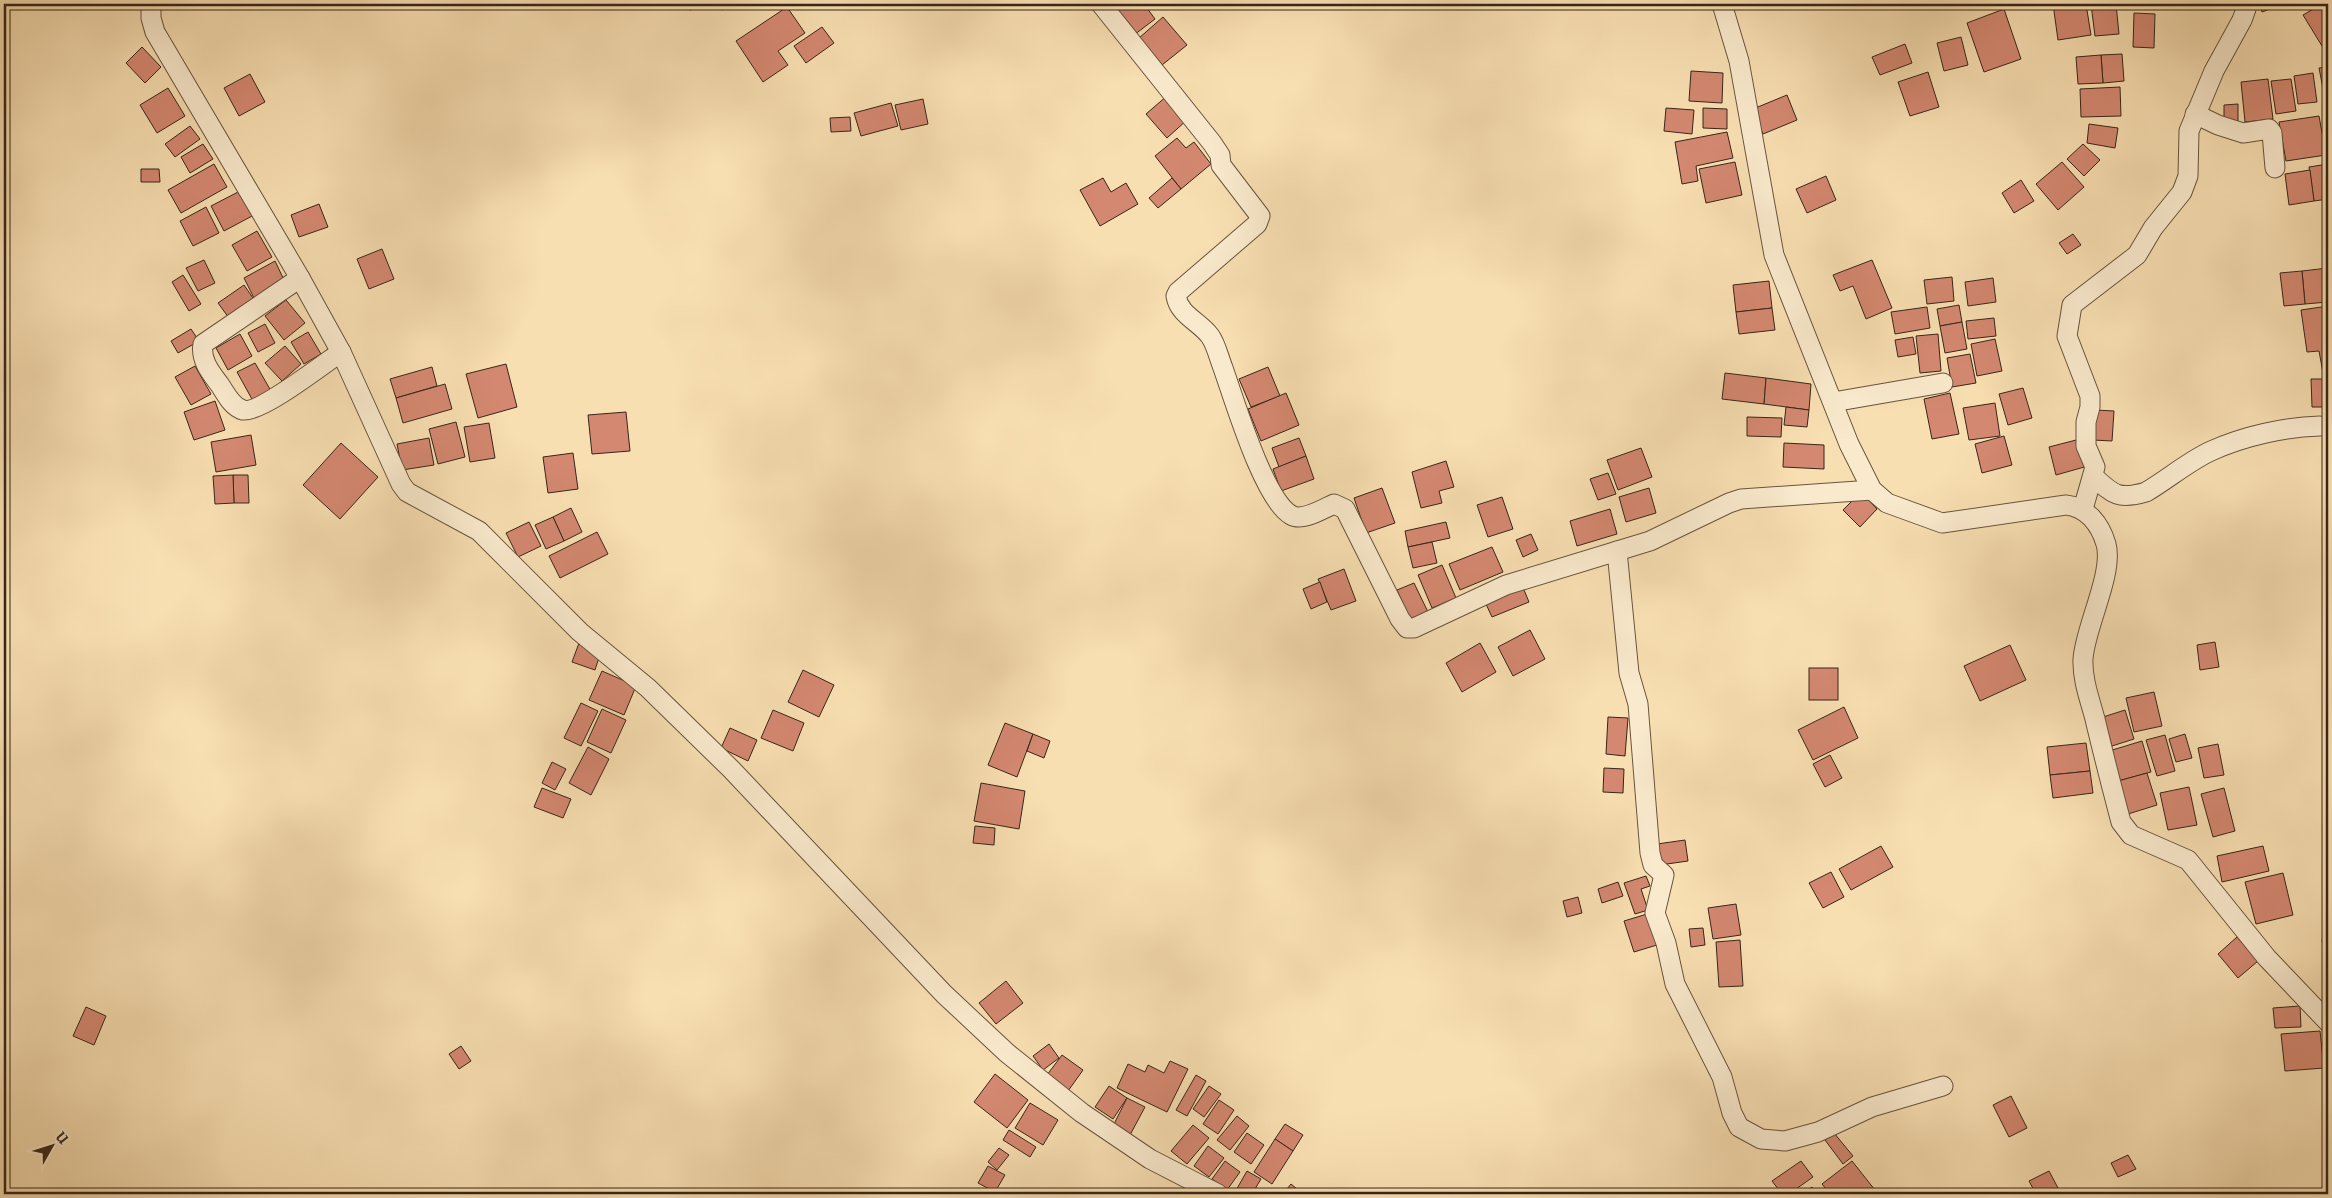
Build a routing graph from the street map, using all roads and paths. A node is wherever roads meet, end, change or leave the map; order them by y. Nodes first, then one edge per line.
1 (151, 4) edge
2 (1101, 4) edge
3 (1722, 4) edge
4 (2245, 4) edge
5 (2195, 114) junction
6 (2275, 168) dead end
7 (300, 278) junction
8 (341, 352) junction
9 (1943, 383) dead end
10 (1833, 402) junction
11 (2320, 426) dead end
12 (2093, 476) junction
13 (1872, 490) junction
14 (2083, 509) junction
15 (1617, 551) junction
16 (2328, 1022) edge
17 (1943, 1086) dead end
18 (1218, 1194) edge

1 - 7 street
2 - 15 street
3 - 10 street
4 - 5 street
5 - 6 street
5 - 12 street
7 - 8 street
7 - 8 street
8 - 18 street
9 - 10 street
10 - 13 street
11 - 12 street
12 - 14 street
13 - 14 street
13 - 15 street
14 - 16 street
15 - 17 street

